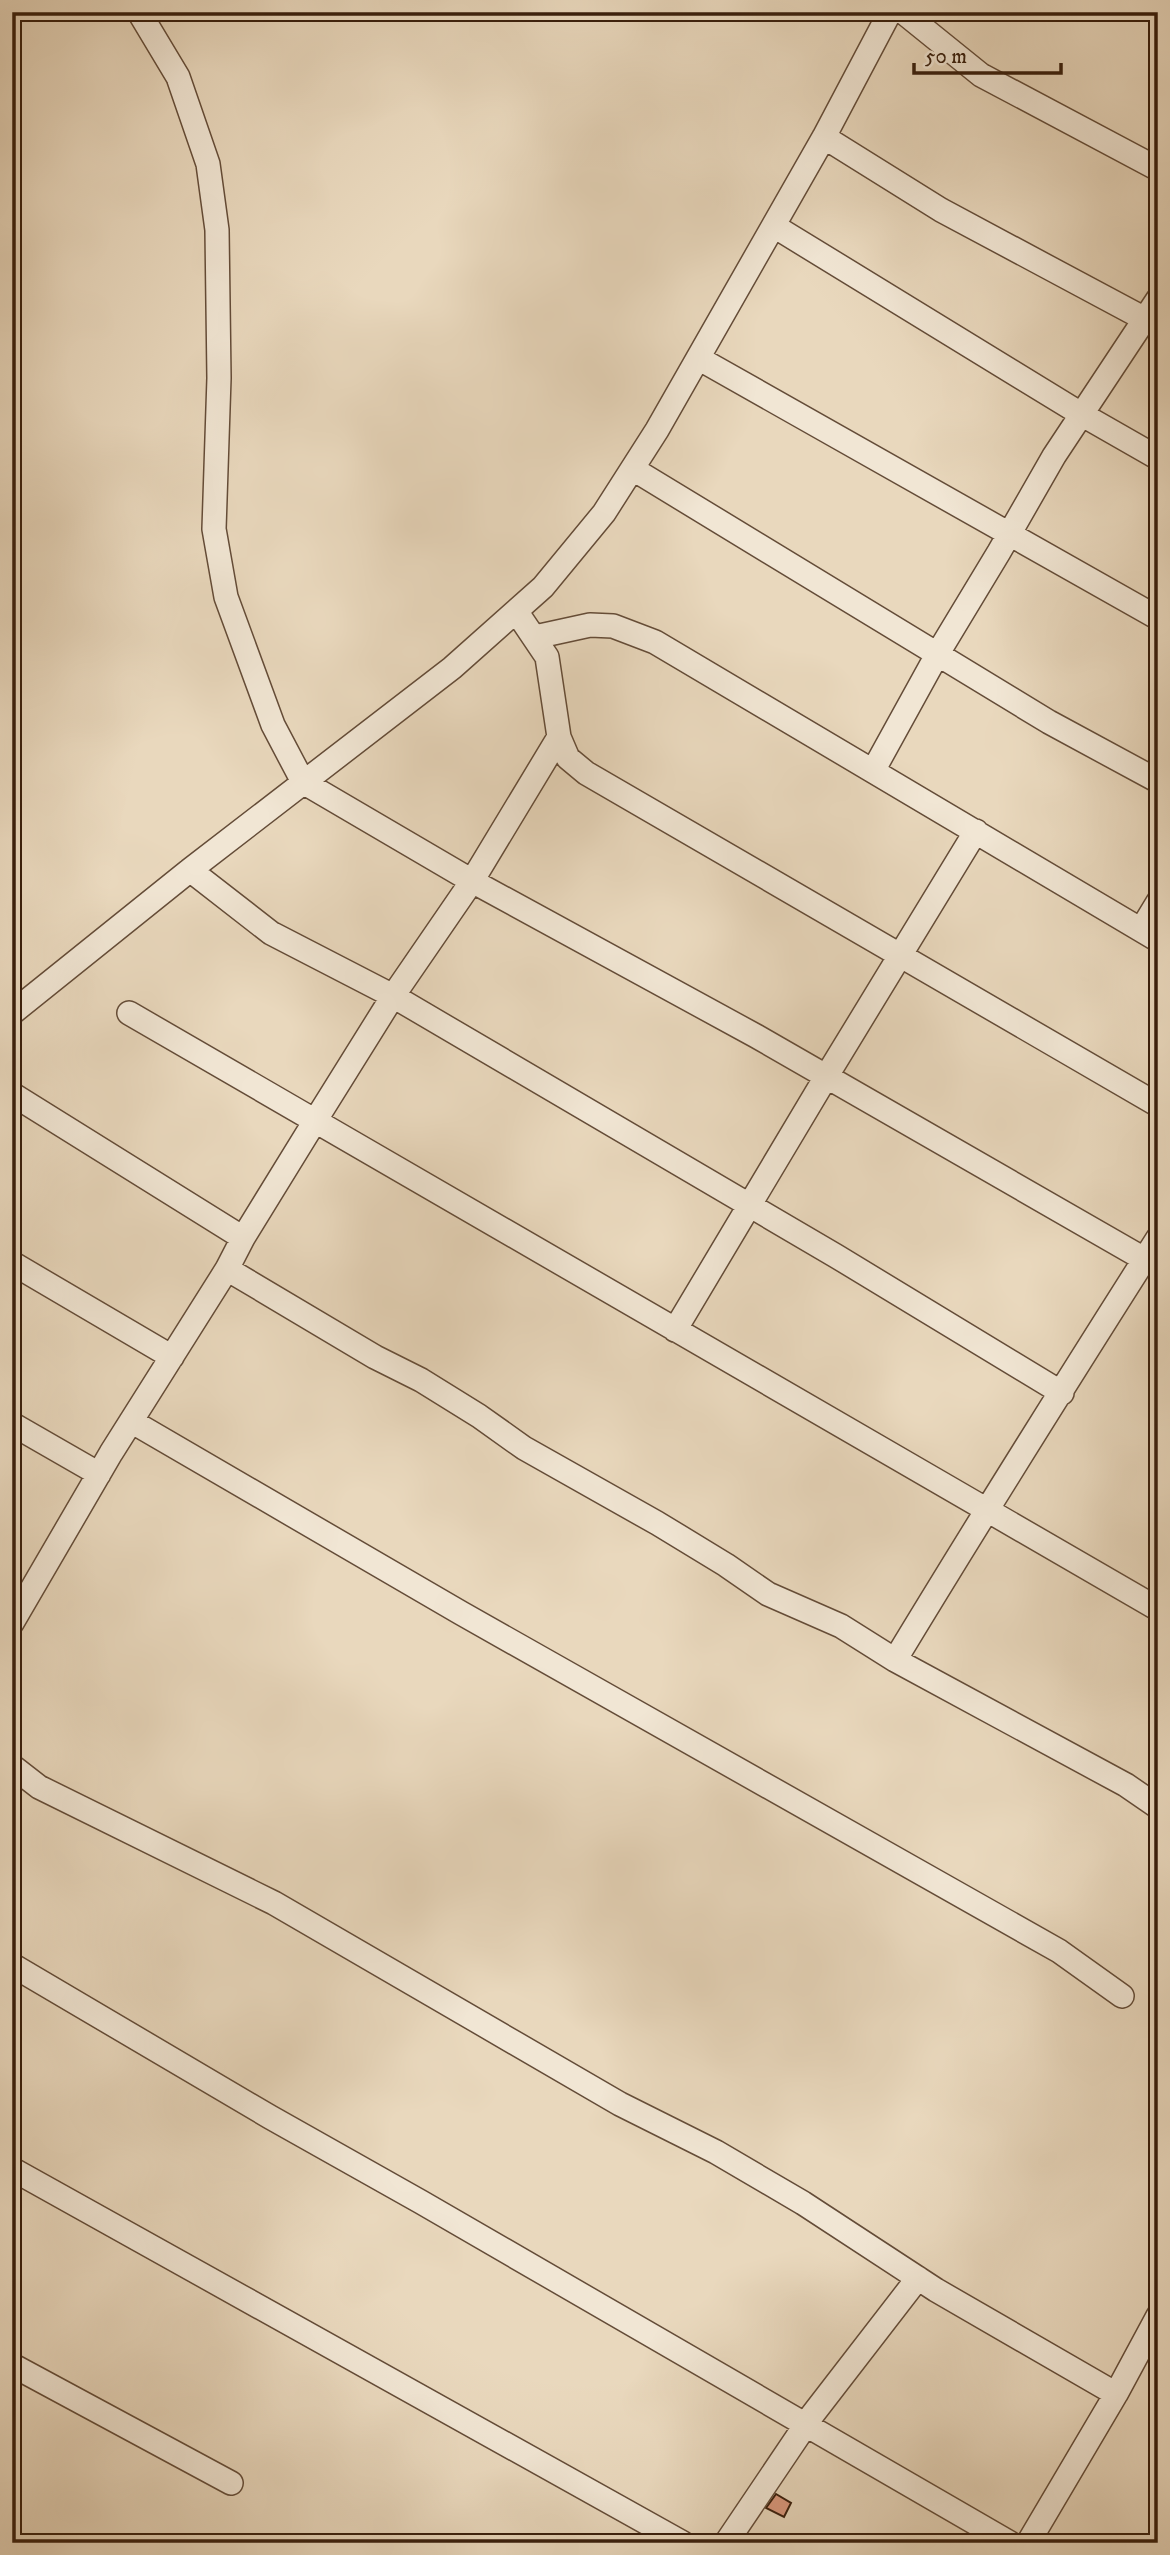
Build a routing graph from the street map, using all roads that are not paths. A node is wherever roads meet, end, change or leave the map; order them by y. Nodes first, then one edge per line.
1 (139, 12) edge
2 (890, 12) edge
3 (903, 12) edge
4 (824, 137) junction
5 (1158, 169) edge
6 (774, 226) junction
7 (1158, 299) edge
8 (1151, 323) edge
9 (698, 358) junction
10 (1081, 414) junction
11 (1158, 458) edge
12 (634, 468) junction
13 (1010, 533) junction
14 (516, 611) junction
15 (1158, 618) edge
16 (535, 637) junction
17 (938, 653) junction
18 (559, 737) junction
19 (873, 771) junction
20 (1158, 781) edge
21 (303, 782) junction
22 (976, 831) junction
23 (190, 870) junction
24 (472, 881) junction
25 (1158, 902) edge
26 (1150, 935) edge
27 (900, 956) junction
28 (393, 996) junction
29 (12, 1013) edge
30 (129, 1013) dead end
31 (826, 1077) junction
32 (12, 1094) edge
33 (1158, 1105) edge
34 (315, 1121) junction
35 (749, 1206) junction
36 (243, 1238) junction
37 (1158, 1238) edge
38 (1144, 1259) junction
39 (12, 1263) edge
40 (227, 1269) junction
41 (675, 1330) junction
42 (172, 1357) junction
43 (1062, 1393) junction
44 (131, 1421) junction
45 (12, 1424) edge
46 (99, 1474) junction
47 (986, 1510) junction
48 (20, 1593) edge
49 (1158, 1609) edge
50 (12, 1623) edge
51 (895, 1660) junction
52 (12, 1766) edge
53 (1158, 1807) edge
54 (12, 1965) edge
55 (1122, 1996) dead end
56 (12, 2169) edge
57 (918, 2278) junction
58 (1158, 2316) edge
59 (12, 2365) edge
60 (1116, 2393) junction
61 (806, 2425) junction
62 (231, 2483) dead end
63 (1037, 2540) edge
64 (683, 2543) edge
65 (726, 2543) edge
66 (1010, 2543) edge

1 - 21 street
2 - 4 street
3 - 5 street
4 - 6 street
4 - 8 street
6 - 9 street
6 - 10 street
7 - 8 street
8 - 10 street
9 - 12 street
9 - 13 street
10 - 11 street
10 - 13 street
12 - 14 street
12 - 17 street
13 - 15 street
13 - 17 street
14 - 16 street
14 - 21 street
16 - 18 street
16 - 19 street
17 - 19 street
17 - 20 street
18 - 24 street
18 - 27 street
19 - 22 street
21 - 23 street
21 - 24 street
22 - 26 street
22 - 27 street
23 - 28 street
23 - 29 street
24 - 28 street
24 - 31 street
25 - 26 street
27 - 31 street
27 - 33 street
28 - 34 street
28 - 35 street
30 - 34 street
31 - 35 street
31 - 38 street
32 - 36 street
34 - 36 street
34 - 41 street
35 - 41 street
35 - 43 street
36 - 40 street
37 - 38 street
38 - 43 street
39 - 42 street
40 - 42 street
40 - 51 street
41 - 47 street
42 - 44 street
43 - 47 street
44 - 46 street
44 - 55 street
45 - 46 street
46 - 48 street
47 - 49 street
47 - 51 street
48 - 50 street
51 - 53 street
52 - 57 street
54 - 61 street
56 - 64 street
57 - 60 street
57 - 61 street
58 - 60 street
59 - 62 street
60 - 63 street
61 - 65 street
61 - 66 street

